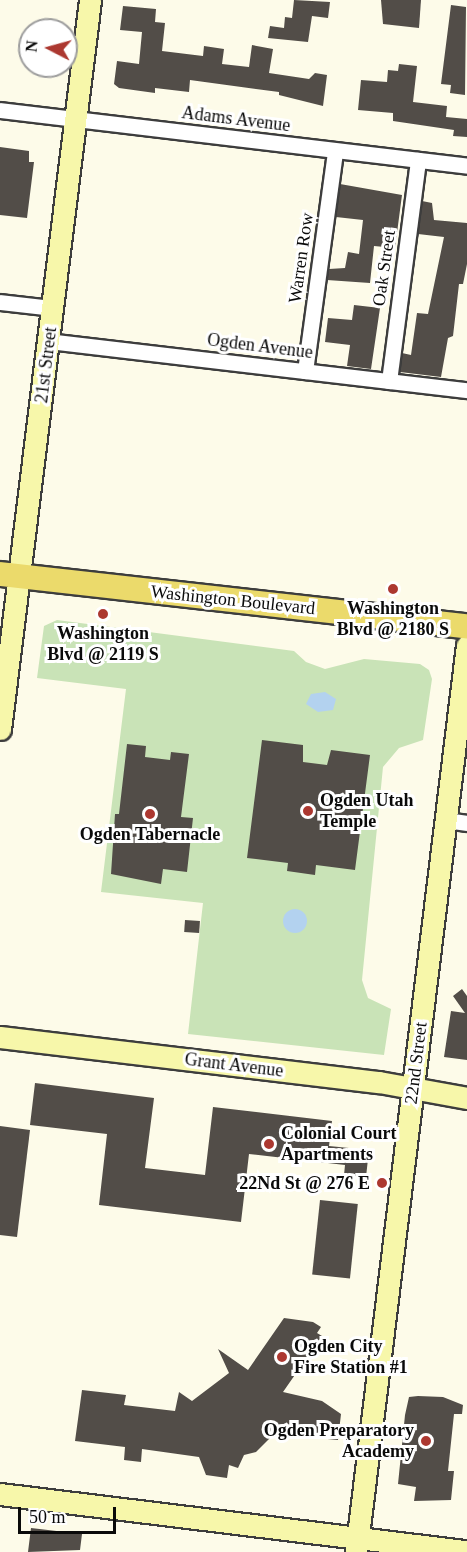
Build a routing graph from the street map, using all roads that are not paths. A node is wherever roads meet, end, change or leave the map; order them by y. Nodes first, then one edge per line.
1 (90, 0) edge
2 (0, 110) edge
3 (75, 120) junction
4 (335, 151) junction
5 (418, 160) junction
6 (467, 166) edge
7 (0, 302) edge
8 (52, 308) junction
9 (48, 341) junction
10 (305, 371) junction
11 (388, 381) junction
12 (467, 390) edge
13 (10, 575) edge
14 (467, 626) edge
15 (467, 646) edge
16 (0, 729) edge
17 (446, 820) junction
18 (467, 823) edge
19 (0, 1037) edge
20 (413, 1089) junction
21 (467, 1098) edge
22 (0, 1494) edge
23 (357, 1545) edge
24 (467, 1551) edge

1 - 3 street, 21st Street
2 - 3 street, Adams Avenue
3 - 4 street, Adams Avenue
3 - 8 street, 21st Street
4 - 5 street, Adams Avenue
4 - 10 street, Warren Row
5 - 6 street, Adams Avenue
5 - 11 street, Oak Street
7 - 8 street
8 - 9 street, 21st Street
9 - 10 street, Ogden Avenue
9 - 13 street, 21st Street
10 - 11 street, Ogden Avenue
11 - 12 street, Ogden Avenue
13 - 14 main road, Washington Boulevard
13 - 16 street, 21st Street
15 - 17 street, 22nd Street
17 - 18 street
17 - 20 street, 22nd Street
19 - 20 street, Grant Avenue
20 - 21 street, Grant Avenue
20 - 23 street, 22nd Street
22 - 23 street
23 - 24 street

